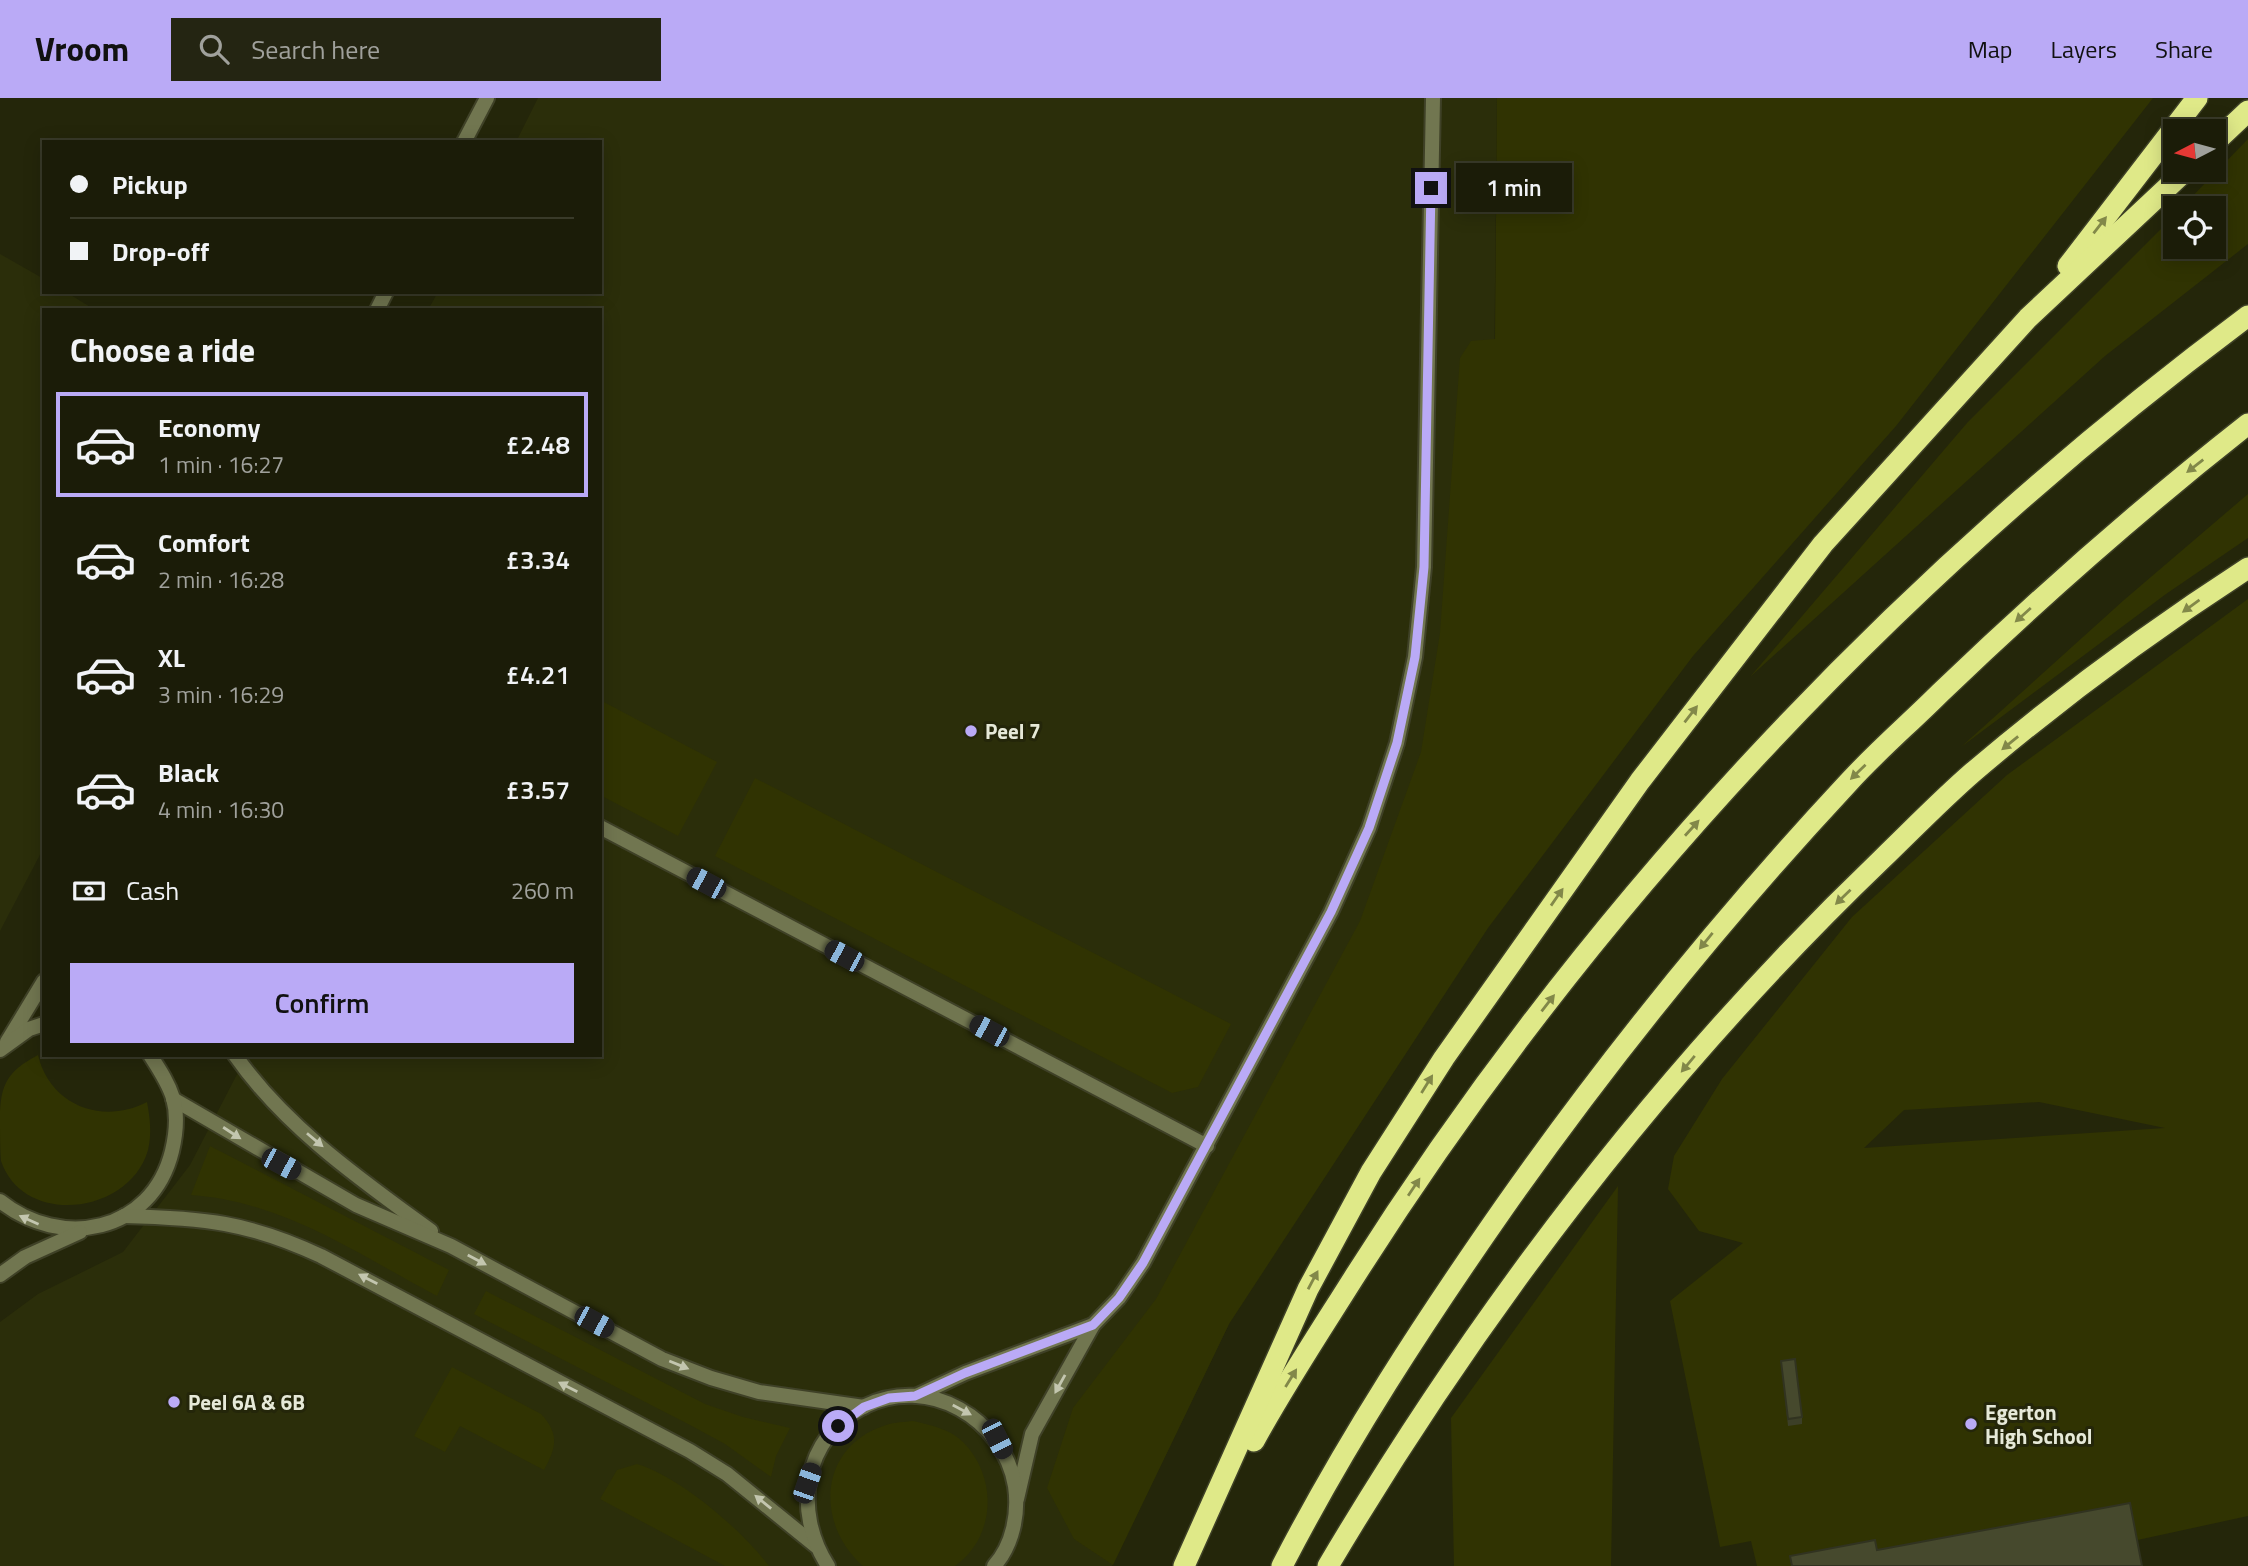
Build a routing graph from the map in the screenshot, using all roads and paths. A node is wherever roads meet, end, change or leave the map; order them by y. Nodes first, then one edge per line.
1 (487, 98) edge
2 (1433, 98) edge
3 (2197, 98) edge
4 (2248, 111) edge
5 (2226, 132) edge
6 (465, 140) edge
7 (2173, 182) edge
8 (2248, 316) edge
9 (2028, 318) junction
10 (2248, 424) edge
11 (2248, 568) edge
12 (602, 828) edge
13 (42, 984) edge
14 (42, 1025) edge
15 (3, 1046) edge
16 (151, 1057) edge
17 (236, 1057) edge
18 (173, 1099) junction
19 (1207, 1146) junction
20 (0, 1201) edge
21 (124, 1216) junction
22 (88, 1229) junction
23 (451, 1246) junction
24 (0, 1275) edge
25 (1093, 1325) junction
26 (915, 1396) junction
27 (864, 1407) junction
28 (1017, 1499) junction
29 (816, 1546) junction
30 (828, 1566) edge
31 (994, 1566) edge
32 (1185, 1566) edge
33 (1282, 1566) edge
34 (1328, 1566) edge

1 - 6 street
2 - 19 street
9 -> 3 highway
4 - 5 highway
7 - 9 highway
32 -> 8 highway
32 -> 9 highway
10 -> 33 highway
11 -> 34 highway
12 - 19 street
13 - 15 street
14 - 15 street
16 - 18 street
17 -> 23 street
18 - 21 street
18 -> 23 street
19 - 25 street
22 -> 20 street
21 - 22 street
29 -> 21 street
22 - 24 street
23 -> 27 street
25 - 26 street
25 -> 28 street
26 - 27 street
26 -> 28 street
27 - 29 street
28 - 31 street
29 - 30 street

